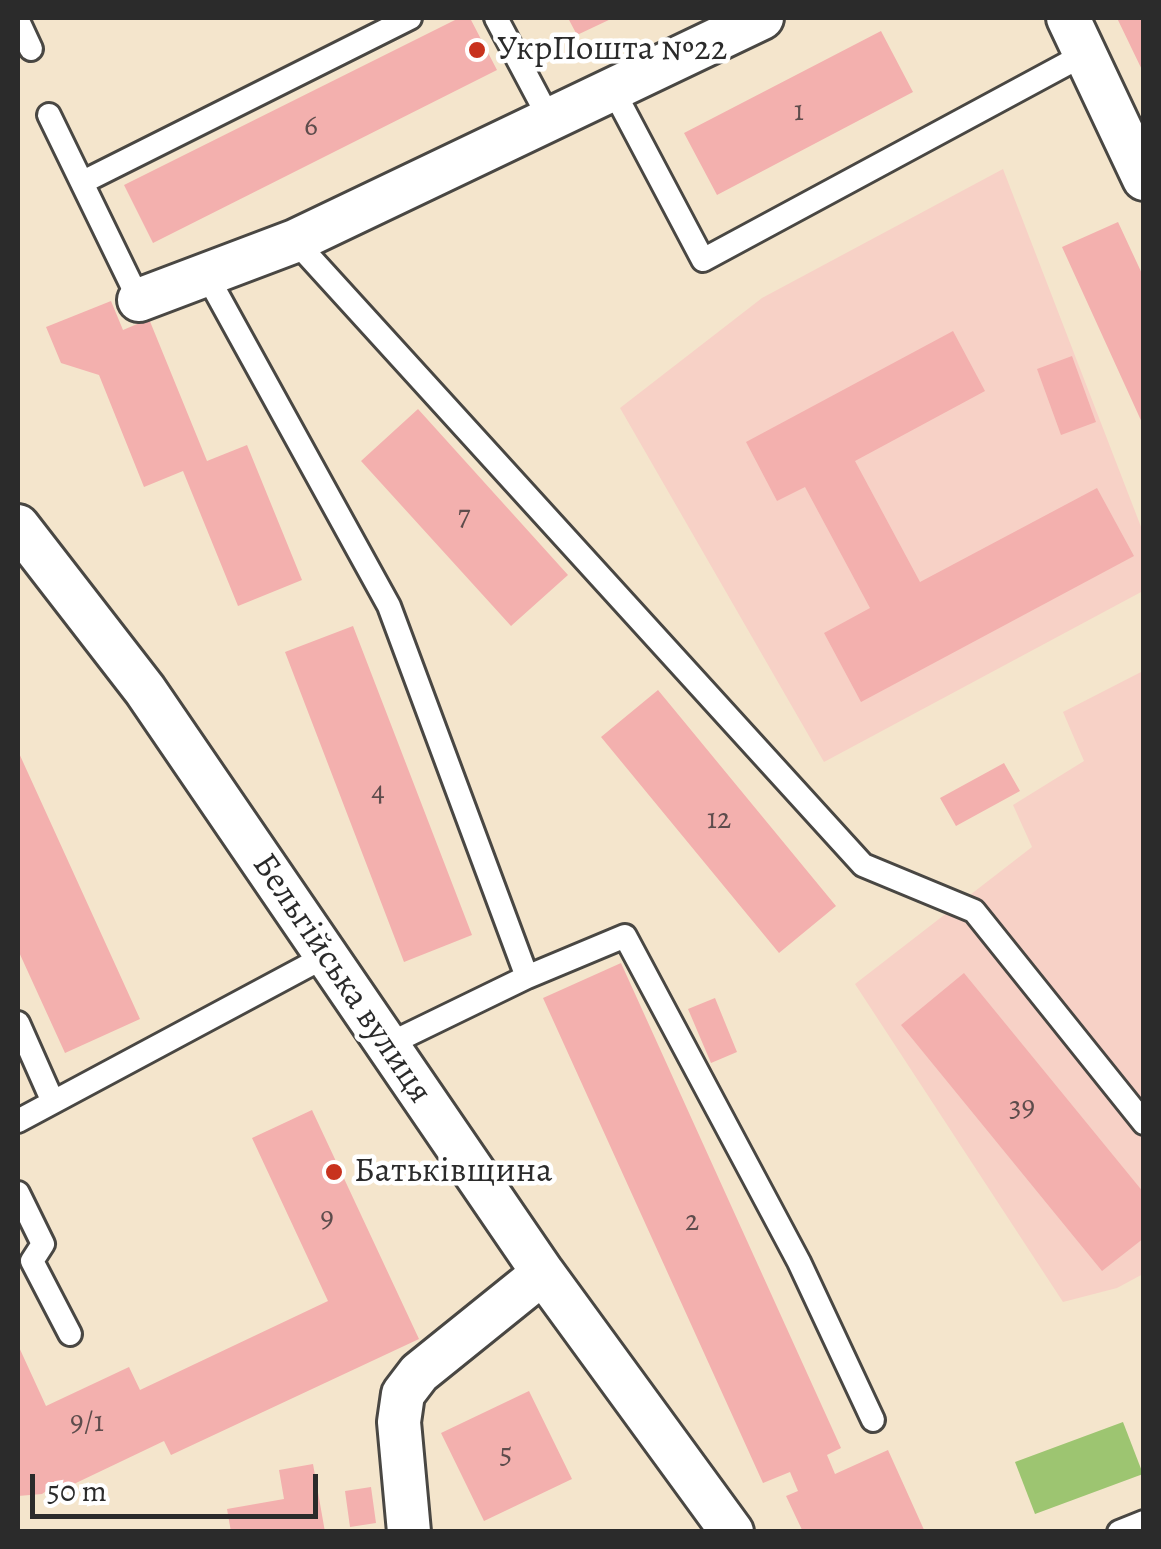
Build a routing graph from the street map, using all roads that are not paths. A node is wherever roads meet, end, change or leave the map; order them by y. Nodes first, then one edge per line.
1 (410, 18) edge
2 (496, 18) edge
3 (762, 18) edge
4 (18, 21) edge
5 (1077, 36) edge
6 (31, 49) dead end
7 (612, 88) junction
8 (49, 115) dead end
9 (549, 118) junction
10 (1144, 179) edge
11 (83, 182) junction
12 (295, 240) junction
13 (206, 274) junction
14 (140, 300) joint
15 (18, 526) edge
16 (326, 956) junction
17 (527, 977) junction
18 (18, 1022) edge
19 (385, 1046) junction
20 (54, 1102) junction
21 (18, 1121) edge
22 (1144, 1123) edge
23 (18, 1193) edge
24 (543, 1273) junction
25 (70, 1334) dead end
26 (873, 1420) dead end
27 (1144, 1522) edge
28 (409, 1532) edge
29 (732, 1532) edge
30 (1118, 1532) edge

1 - 11 lane
2 - 9 lane
3 - 7 street
4 - 6 lane
5 - 7 lane
5 - 10 street
7 - 9 street
8 - 11 lane
9 - 12 street
11 - 14 lane
12 - 13 street
12 - 22 lane
13 - 14 street
13 - 17 lane
15 - 16 street, Бельгійська вулиця
16 - 19 street, Бельгійська вулиця
16 - 20 lane
17 - 19 lane
17 - 26 lane
18 - 20 lane
19 - 24 street, Бельгійська вулиця
20 - 21 lane
23 - 25 lane
24 - 28 street
24 - 29 street, Бельгійська вулиця
27 - 30 lane

